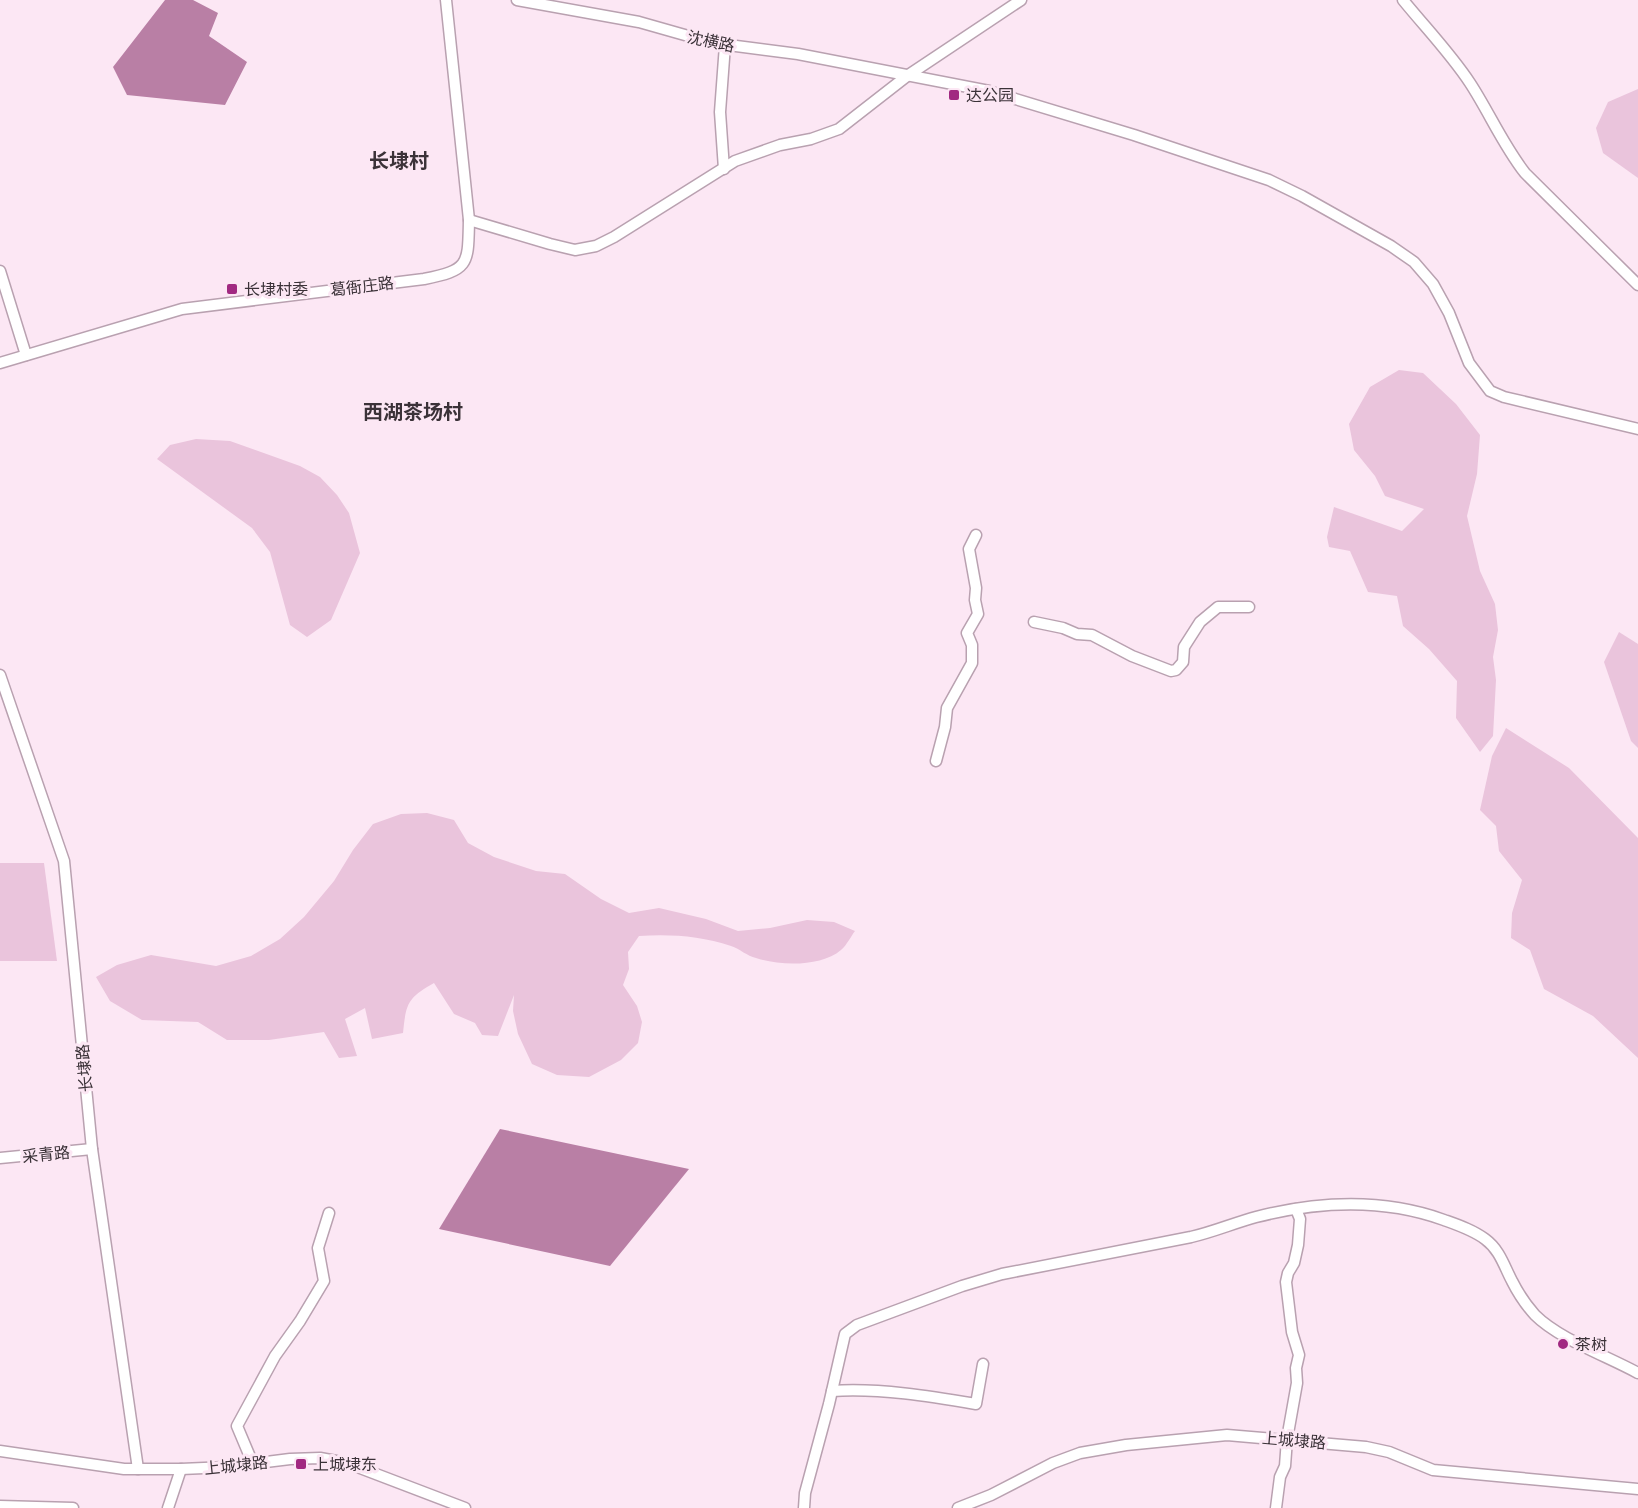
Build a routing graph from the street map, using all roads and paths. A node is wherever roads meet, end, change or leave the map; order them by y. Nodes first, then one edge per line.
1 (446, 0) edge
2 (517, 0) edge
3 (1021, 0) edge
4 (1403, 0) edge
5 (725, 45) junction
6 (907, 76) junction
7 (724, 169) junction
8 (470, 220) junction
9 (0, 271) edge
10 (1638, 285) edge
11 (26, 355) junction
12 (0, 363) edge
13 (1638, 429) edge
14 (976, 535) dead end
15 (1249, 607) dead end
16 (1034, 622) dead end
17 (0, 675) edge
18 (936, 761) dead end
19 (92, 1149) junction
20 (0, 1158) edge
21 (1296, 1209) junction
22 (329, 1214) dead end
23 (983, 1364) dead end
24 (1638, 1373) edge
25 (832, 1391) junction
26 (1287, 1439) junction
27 (0, 1451) edge
28 (253, 1464) junction
29 (138, 1469) junction
30 (181, 1469) junction
31 (1638, 1489) edge
32 (5, 1506) edge
33 (73, 1508) edge
34 (168, 1508) edge
35 (465, 1508) edge
36 (804, 1508) edge
37 (957, 1508) edge
38 (1276, 1508) edge

1 - 8 street, 葛衙庄路
2 - 5 street, 沈横路
3 - 6 street
4 - 10 street
5 - 6 street, 沈横路
5 - 7 street
6 - 7 street
6 - 13 street, 沈横路
7 - 8 street
8 - 11 street, 葛衙庄路
9 - 11 street
11 - 12 street, 葛衙庄路
14 - 18 street
15 - 16 street
17 - 19 street, 长埭路
19 - 20 street, 采青路
19 - 29 street, 长埭路
21 - 24 street
21 - 25 street
21 - 26 street
22 - 28 street
23 - 25 street
25 - 36 street
26 - 31 street, 上城埭路
26 - 37 street, 上城埭路
26 - 38 street
27 - 29 street, 上城埭路
28 - 30 street, 上城埭路
28 - 35 street, 上城埭路
29 - 30 street, 上城埭路
30 - 34 street
32 - 33 street

